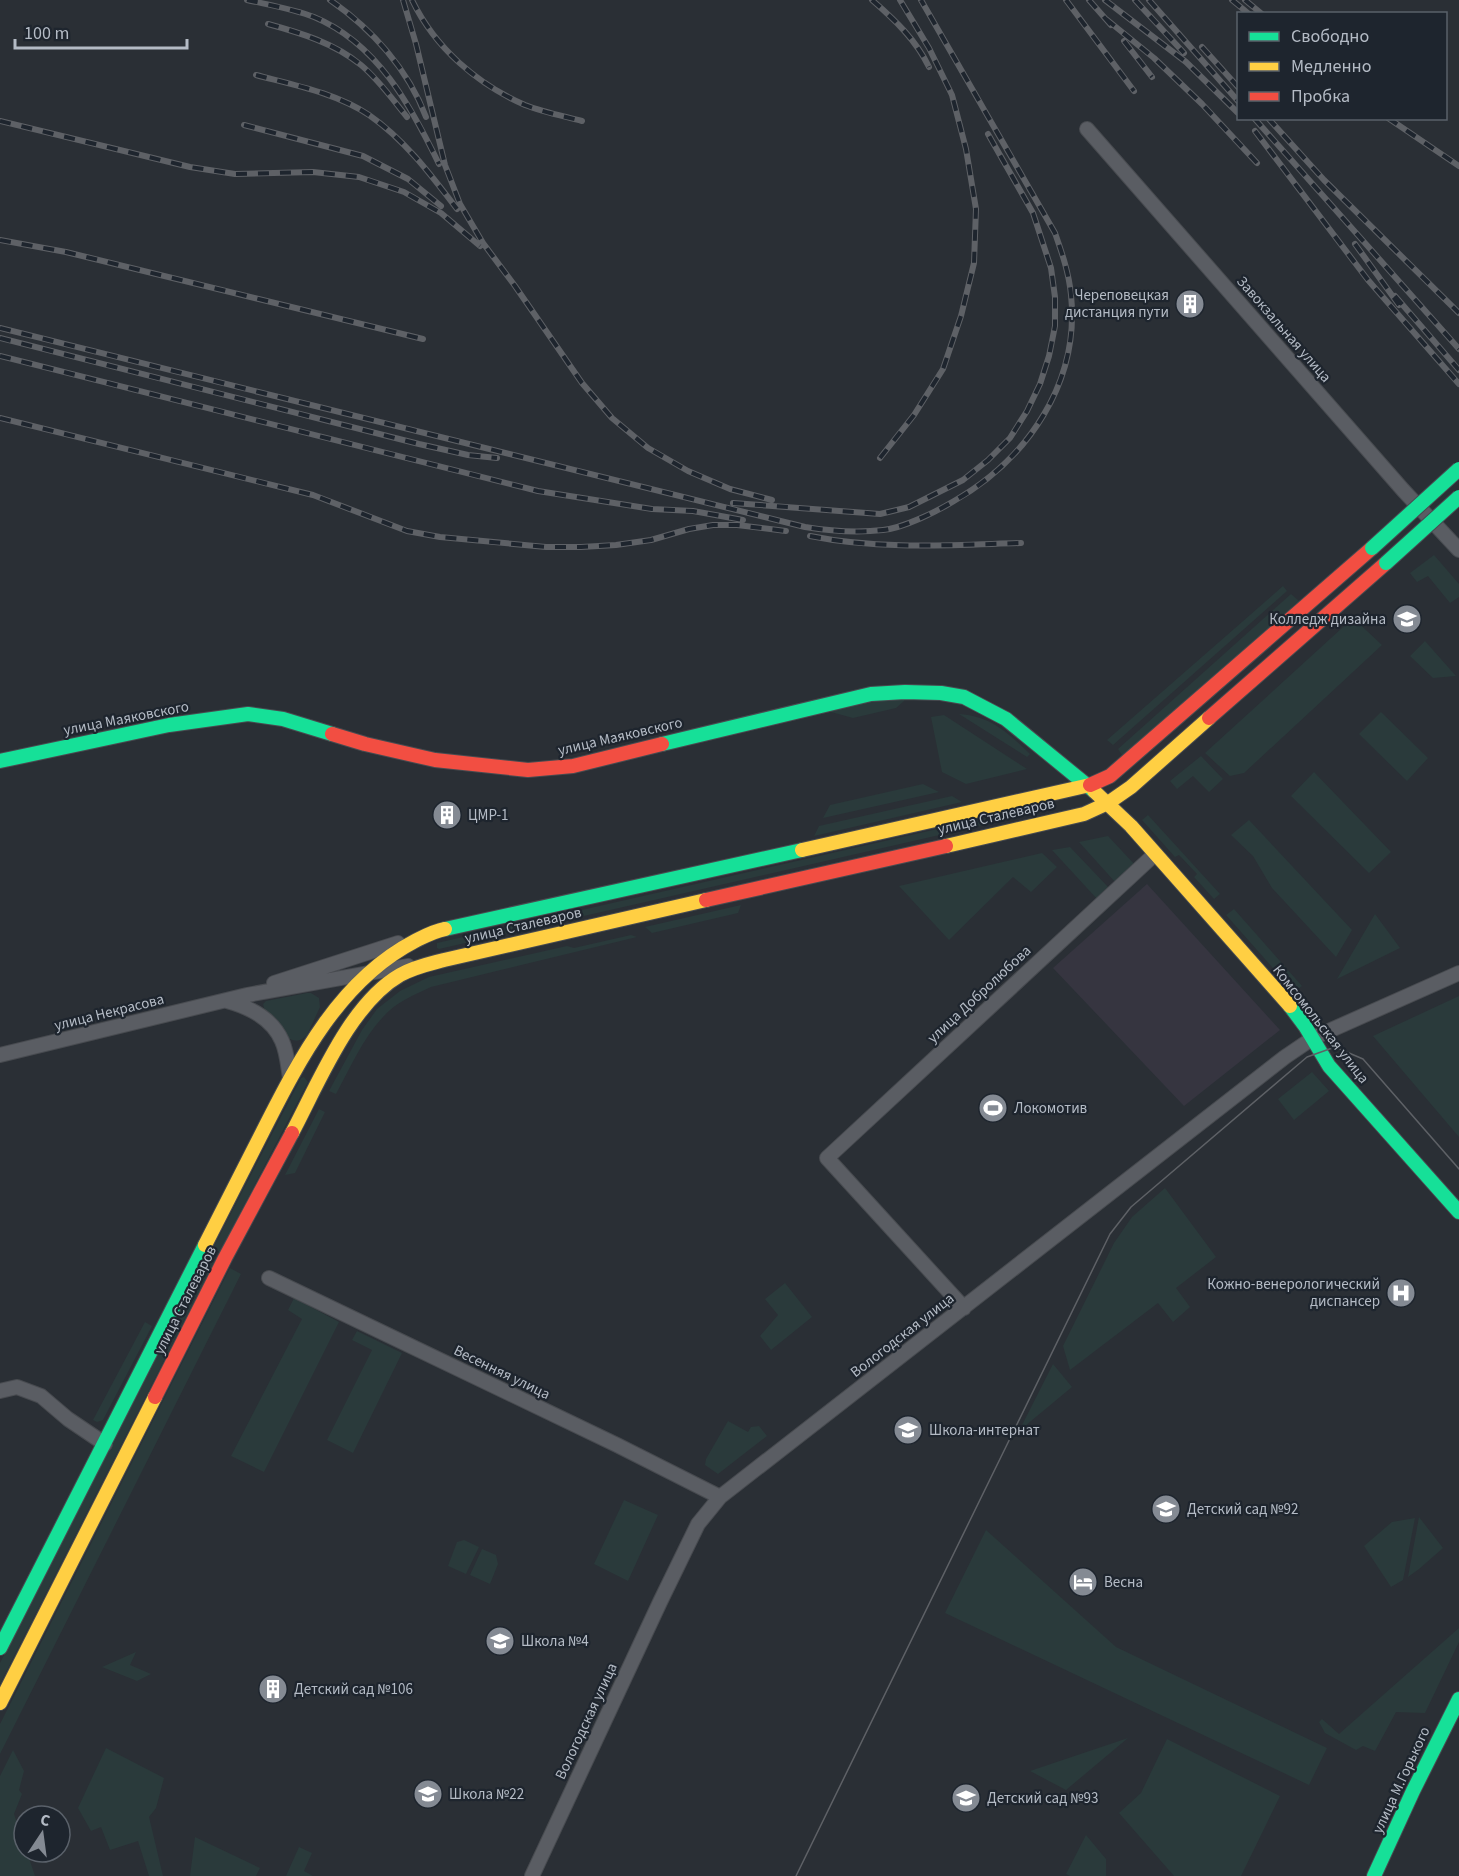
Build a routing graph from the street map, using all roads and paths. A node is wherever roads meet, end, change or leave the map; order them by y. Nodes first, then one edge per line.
1 (1087, 129) dead end
2 (1459, 469) edge
3 (1459, 497) edge
4 (1459, 550) edge
5 (0, 762) edge
6 (1089, 786) junction
7 (1108, 803) junction
8 (1155, 854) junction
9 (438, 930) junction
10 (444, 960) junction
11 (368, 972) junction
12 (1459, 973) edge
13 (225, 1000) junction
14 (1313, 1038) junction
15 (0, 1055) edge
16 (290, 1078) junction
17 (1459, 1212) edge
18 (269, 1278) dead end
19 (964, 1308) junction
20 (0, 1391) edge
21 (105, 1444) junction
22 (720, 1497) junction
23 (0, 1648) edge
24 (1459, 1699) edge
25 (0, 1704) edge
26 (532, 1876) edge
27 (1374, 1876) edge

1 - 4 street, Завокзальная улица
2 - 6 main road, улица Сталеваров, bridge
3 - 7 main road, улица Сталеваров, bridge
5 - 6 main road, улица Маяковского
6 - 7 main road, улица Маяковского
6 - 9 main road, улица Сталеваров
7 - 8 main road, Комсомольская улица
7 - 10 main road, улица Сталеваров
8 - 14 main road, Комсомольская улица
8 - 19 street, улица Добролюбова
9 - 11 main road, улица Сталеваров
9 - 13 street
10 - 11 street
10 - 25 main road, улица Сталеваров
11 - 13 street
11 - 16 main road, улица Сталеваров
12 - 14 street, Вологодская улица
13 - 15 street, улица Некрасова
13 - 16 street
14 - 17 main road, Комсомольская улица
14 - 19 street, Вологодская улица
16 - 21 main road, улица Сталеваров
18 - 22 street, Весенняя улица
19 - 22 street, Вологодская улица
20 - 21 street
21 - 23 main road, улица Сталеваров
22 - 26 street, Вологодская улица
24 - 27 main road, улица М.Горького

